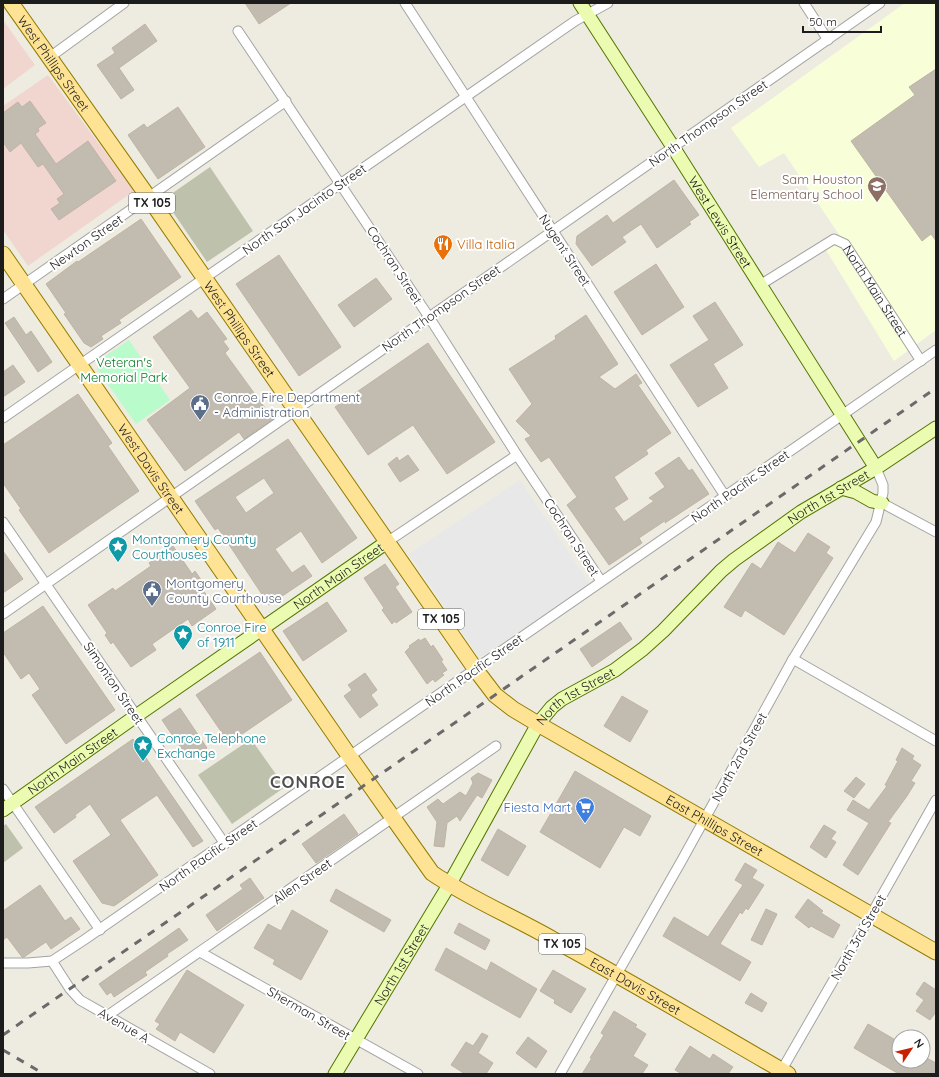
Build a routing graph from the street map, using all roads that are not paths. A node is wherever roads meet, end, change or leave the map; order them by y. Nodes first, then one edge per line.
1 (124, 3) edge
2 (405, 3) edge
3 (580, 3) edge
4 (608, 3) edge
5 (804, 3) edge
6 (880, 3) edge
7 (14, 5) edge
8 (587, 15) junction
9 (238, 31) dead end
10 (828, 40) junction
11 (50, 57) junction
12 (465, 96) junction
13 (286, 102) junction
14 (673, 147) junction
15 (341, 183) junction
16 (149, 198) junction
17 (552, 231) junction
18 (3, 254) edge
19 (204, 279) junction
20 (24, 284) junction
21 (760, 285) junction
22 (3, 299) edge
23 (429, 317) junction
24 (936, 350) edge
25 (921, 361) junction
26 (79, 365) junction
27 (295, 410) junction
28 (843, 415) junction
29 (3, 418) edge
30 (936, 428) edge
31 (518, 455) junction
32 (876, 468) junction
33 (841, 488) junction
34 (725, 496) junction
35 (171, 497) junction
36 (882, 503) junction
37 (3, 522) edge
38 (936, 532) edge
39 (387, 542) junction
40 (601, 581) junction
41 (46, 584) junction
42 (3, 614) edge
43 (262, 628) junction
44 (793, 659) junction
45 (476, 670) junction
46 (495, 695) joint
47 (136, 716) junction
48 (538, 724) junction
49 (936, 741) edge
50 (496, 746) dead end
51 (350, 757) junction
52 (368, 782) joint
53 (3, 789) edge
54 (936, 800) edge
55 (8, 806) edge
56 (393, 818) junction
57 (705, 819) junction
58 (225, 844) junction
59 (449, 885) junction
60 (871, 915) junction
61 (100, 930) junction
62 (200, 952) junction
63 (936, 952) edge
64 (52, 961) junction
65 (3, 963) edge
66 (617, 975) junction
67 (108, 1016) junction
68 (355, 1040) junction
69 (783, 1073) edge
70 (210, 1074) edge
71 (335, 1074) edge
72 (418, 1074) edge
73 (560, 1074) edge

1 - 11 street
2 - 12 street, Nugent Street
3 - 8 street, West Lewis Street
4 - 8 street, North San Jacinto Street
5 - 10 street
6 - 10 street, North Thompson Street
7 - 11 main road, West Phillips Street / TX 105
8 - 12 street, North San Jacinto Street
8 - 14 street, West Lewis Street
9 - 13 street, Cochran Street
10 - 14 street, North Thompson Street
11 - 16 main road, West Phillips Street / TX 105
12 - 15 street, North San Jacinto Street
12 - 17 street, Nugent Street
13 - 15 street, Cochran Street
13 - 16 street, Newton Street
14 - 17 street, North Thompson Street
14 - 21 street, West Lewis Street
15 - 19 street, North San Jacinto Street
15 - 23 street, Cochran Street
16 - 19 main road, West Phillips Street / TX 105
16 - 20 street, Newton Street
17 - 23 street, North Thompson Street
17 - 34 street, Nugent Street
18 - 20 main road, West Davis Street / TX 105
19 - 26 street, North San Jacinto Street
19 - 27 main road, West Phillips Street / TX 105
20 - 22 street, Newton Street
20 - 26 main road, West Davis Street / TX 105
21 - 25 street, North Main Street
21 - 28 street, West Lewis Street
23 - 27 street, North Thompson Street
23 - 31 street, Cochran Street
24 - 25 street, North Pacific Street
25 - 28 street, North Pacific Street
26 - 29 street, North San Jacinto Street
26 - 35 main road, West Davis Street / TX 105
27 - 35 street, North Thompson Street
27 - 39 main road, West Phillips Street / TX 105
28 - 32 street, West Lewis Street
28 - 34 street, North Pacific Street
30 - 32 street, North 1st Street
31 - 39 street, North Main Street
31 - 40 street, Cochran Street
32 - 33 street, North 1st Street
32 - 36 street, North 2nd Street
33 - 36 street
33 - 48 street, North 1st Street
34 - 40 street, North Pacific Street
35 - 41 street, North Thompson Street
35 - 43 main road, West Davis Street / TX 105
36 - 38 street
36 - 44 street, North 2nd Street
37 - 41 street, Simonton Street
39 - 43 street, North Main Street
39 - 45 main road, West Phillips Street / TX 105
40 - 45 street, North Pacific Street
41 - 42 street, North Thompson Street
41 - 47 street, Simonton Street
43 - 47 street, North Main Street
43 - 51 main road, West Davis Street / TX 105
44 - 49 street
44 - 57 street, North 2nd Street
45 - 46 main road, West Phillips Street / TX 105
45 - 51 street, North Pacific Street
46 - 48 main road, East Phillips Street / TX 105
47 - 55 street, North Main Street
47 - 58 street, Simonton Street
48 - 57 main road, East Phillips Street / TX 105
48 - 59 street, North 1st Street
50 - 56 street, Allen Street
51 - 52 main road, West Davis Street / TX 105
51 - 58 street, North Pacific Street
52 - 56 main road, East Davis Street / TX 105
53 - 55 street
54 - 60 street, North 3rd Street
55 - 61 street
56 - 59 main road, East Davis Street / TX 105
56 - 62 street, Allen Street
57 - 60 main road, East Phillips Street / TX 105
57 - 66 street, North 2nd Street
58 - 61 street, North Pacific Street
59 - 66 main road, East Davis Street / TX 105
59 - 68 street, North 1st Street
60 - 63 main road, East Phillips Street / TX 105
60 - 69 street, North 3rd Street
61 - 64 street, North Pacific Street
62 - 67 street, Allen Street
62 - 68 street, Sherman Street
64 - 65 street, North Pacific Street
64 - 67 street, Avenue A
66 - 69 main road, East Davis Street / TX 105
66 - 73 street, North 2nd Street
67 - 70 street, Avenue A
68 - 71 street, North 1st Street
68 - 72 street, Sherman Street

